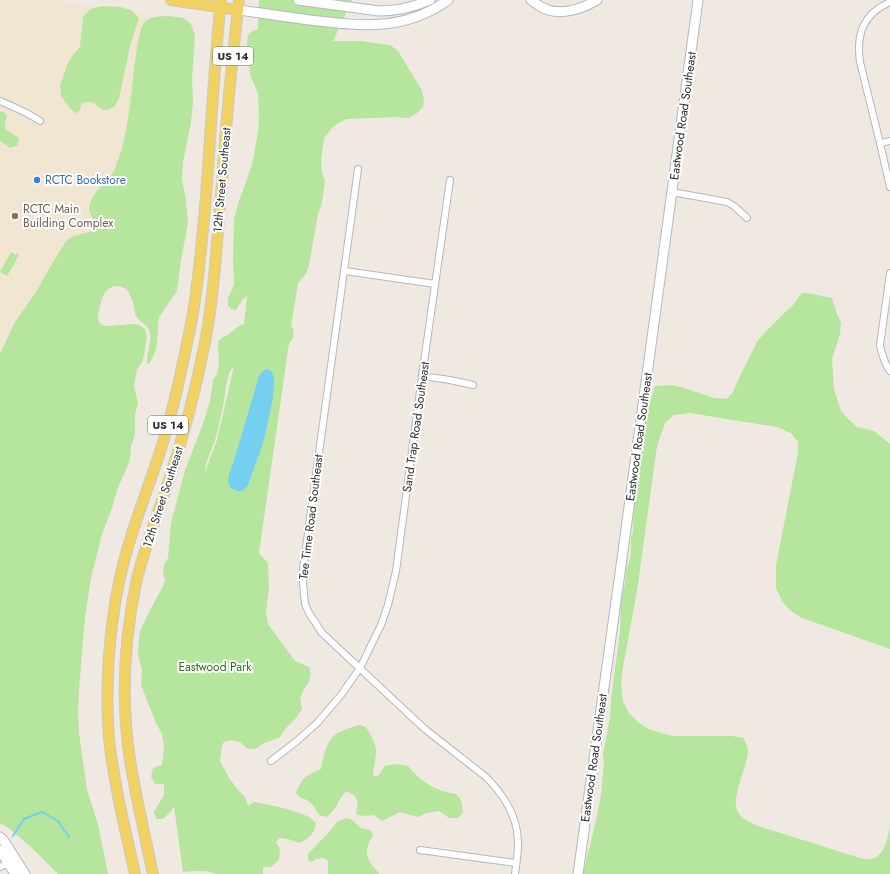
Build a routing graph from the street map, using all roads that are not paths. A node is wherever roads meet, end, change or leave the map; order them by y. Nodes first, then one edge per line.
1 (171, 0) edge
2 (298, 0) edge
3 (430, 0) edge
4 (448, 0) edge
5 (531, 0) edge
6 (597, 0) edge
7 (698, 0) edge
8 (890, 2) edge
9 (220, 4) edge
10 (238, 5) edge
11 (0, 101) edge
12 (40, 121) dead end
13 (890, 141) edge
14 (880, 143) junction
15 (358, 169) dead end
16 (450, 180) dead end
17 (890, 187) edge
18 (672, 192) junction
19 (747, 218) dead end
20 (345, 271) junction
21 (890, 273) edge
22 (435, 284) junction
23 (890, 372) edge
24 (422, 376) junction
25 (473, 385) dead end
26 (360, 668) junction
27 (271, 761) dead end
28 (0, 837) edge
29 (0, 850) edge
30 (420, 850) dead end
31 (516, 863) junction
32 (8, 864) edge
33 (15, 874) edge
34 (25, 874) edge
35 (135, 874) edge
36 (153, 874) edge
37 (515, 874) edge
38 (578, 874) edge

1 - 9 main road
2 - 3 street
4 - 10 street
5 - 6 street
7 - 18 street, Eastwood Road Southeast
8 - 14 street
9 - 10 main road
9 - 35 main road, 12th Street Southeast / US 14
10 - 36 main road, 12th Street Southeast / US 14
11 - 12 street
13 - 14 street
14 - 17 street
15 - 20 street, Tee Time Road Southeast
16 - 22 street, Sand Trap Road Southeast
18 - 19 street
18 - 38 street, Eastwood Road Southeast
20 - 22 street
20 - 26 street, Tee Time Road Southeast
21 - 23 street
22 - 24 street, Sand Trap Road Southeast
24 - 25 street
24 - 26 street, Sand Trap Road Southeast
26 - 27 street, Sand Trap Road Southeast
26 - 31 street, Tee Time Road Southeast
28 - 32 street
29 - 32 street
30 - 31 street
31 - 37 street, Tee Time Road Southeast
32 - 33 street
32 - 34 street

